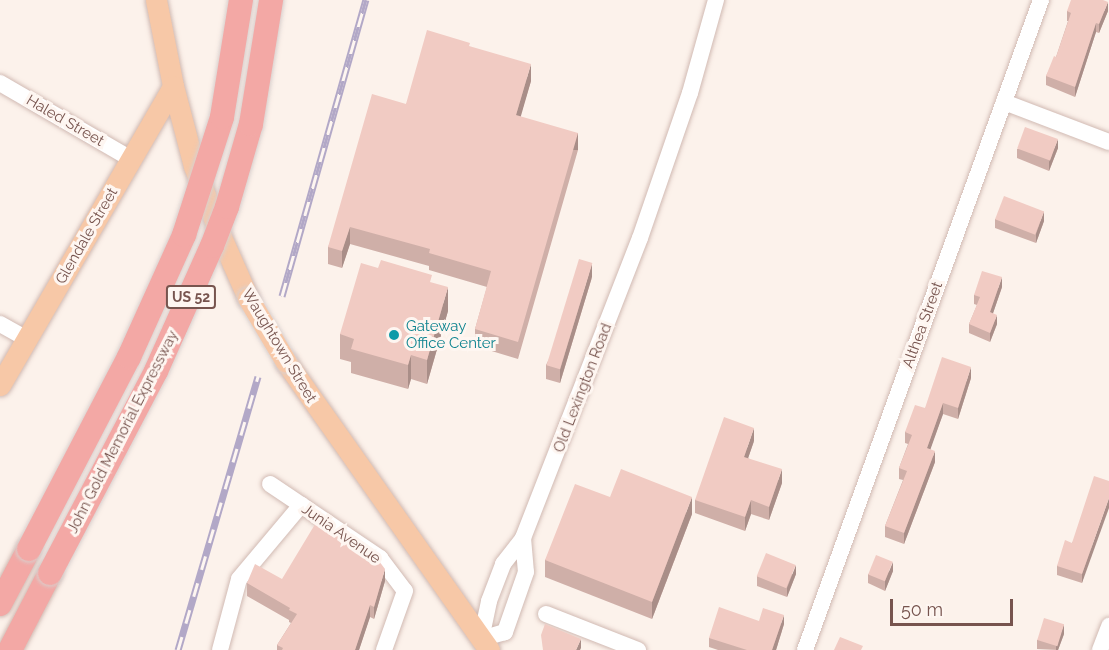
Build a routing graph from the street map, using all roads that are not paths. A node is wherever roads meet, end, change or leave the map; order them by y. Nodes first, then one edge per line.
1 (156, 0) edge
2 (241, 0) edge
3 (271, 0) edge
4 (716, 0) edge
5 (1041, 0) edge
6 (0, 83) edge
7 (173, 86) junction
8 (1004, 102) junction
9 (1109, 142) edge
10 (131, 159) junction
11 (0, 324) edge
12 (27, 339) junction
13 (0, 386) edge
14 (270, 484) dead end
15 (301, 505) junction
16 (523, 538) junction
17 (0, 604) edge
18 (546, 614) dead end
19 (1109, 626) edge
20 (479, 646) edge
21 (386, 648) edge
22 (10, 650) edge
23 (220, 650) edge
24 (638, 650) edge
25 (805, 650) edge
26 (1100, 650) edge

1 - 7 main road, Waughtown Street
2 - 17 highway, John Gold Memorial Expressway / US 52, bridge
3 - 22 highway, John Gold Memorial Expressway / US 52, bridge
4 - 16 street, Old Lexington Road
5 - 8 street, Althea Street
6 - 10 street, Haled Street
7 - 10 main road, Glendale Street
7 - 20 main road, Waughtown Street, bridge
8 - 9 street
8 - 25 street, Althea Street
10 - 12 main road, Glendale Street
11 - 12 street
12 - 13 main road, Glendale Street
14 - 15 street, Junia Avenue
15 - 21 street, Junia Avenue
15 - 23 street
16 - 20 street, Old Lexington Road
16 - 20 street, Old Lexington Road
18 - 24 street
19 - 26 street

